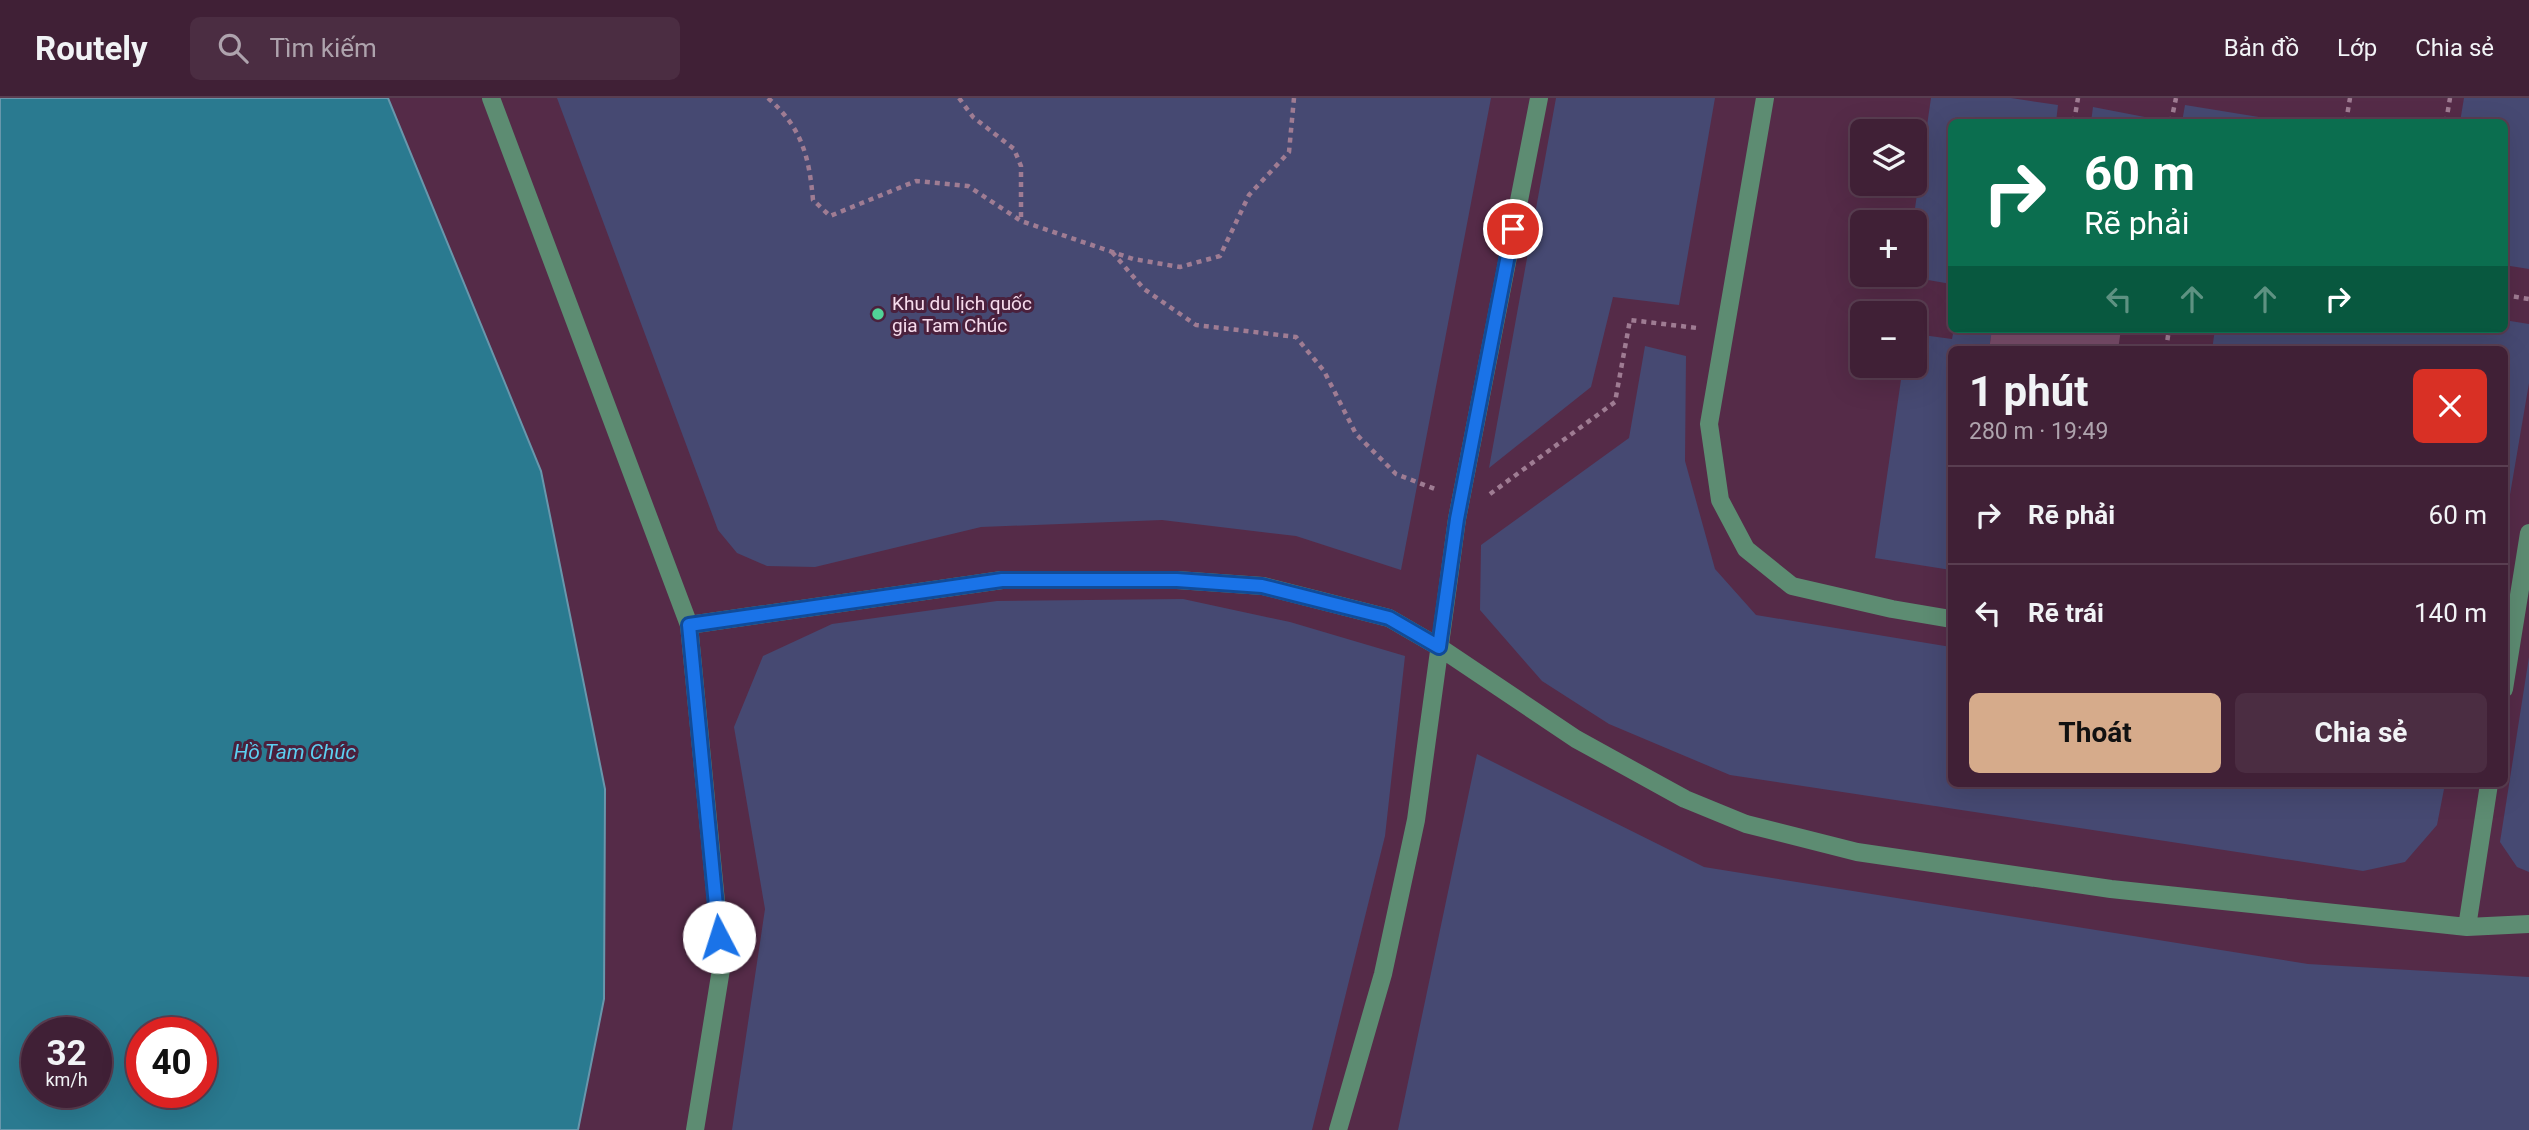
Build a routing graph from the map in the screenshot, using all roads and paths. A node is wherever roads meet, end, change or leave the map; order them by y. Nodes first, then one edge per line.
1 (491, 98) edge
2 (768, 98) edge
3 (959, 98) edge
4 (1294, 98) edge
5 (1539, 98) edge
6 (1765, 98) edge
7 (2078, 98) edge
8 (2175, 98) edge
9 (2350, 98) edge
10 (2450, 98) edge
11 (2074, 119) edge
12 (2172, 119) edge
13 (2346, 119) edge
14 (2446, 119) edge
15 (1021, 221) junction
16 (1112, 252) junction
17 (2508, 296) edge
18 (2529, 299) edge
19 (1725, 330) junction
20 (1457, 519) junction
21 (2529, 533) edge
22 (1948, 618) edge
23 (689, 625) junction
24 (1439, 647) junction
25 (2508, 664) edge
26 (2489, 787) edge
27 (2529, 924) edge
28 (2467, 927) junction
29 (695, 1130) edge
30 (1338, 1130) edge

1 - 23 street
2 - 15 path
3 - 15 path
4 - 16 path
5 - 20 street
6 - 19 street
7 - 11 path
8 - 12 path
9 - 13 path
10 - 14 path
15 - 16 path
16 - 20 path
17 - 18 path
19 - 20 path
19 - 22 street
20 - 24 street
21 - 25 street
23 - 24 street
23 - 29 street
24 - 28 street
24 - 30 street
26 - 28 street
27 - 28 street

